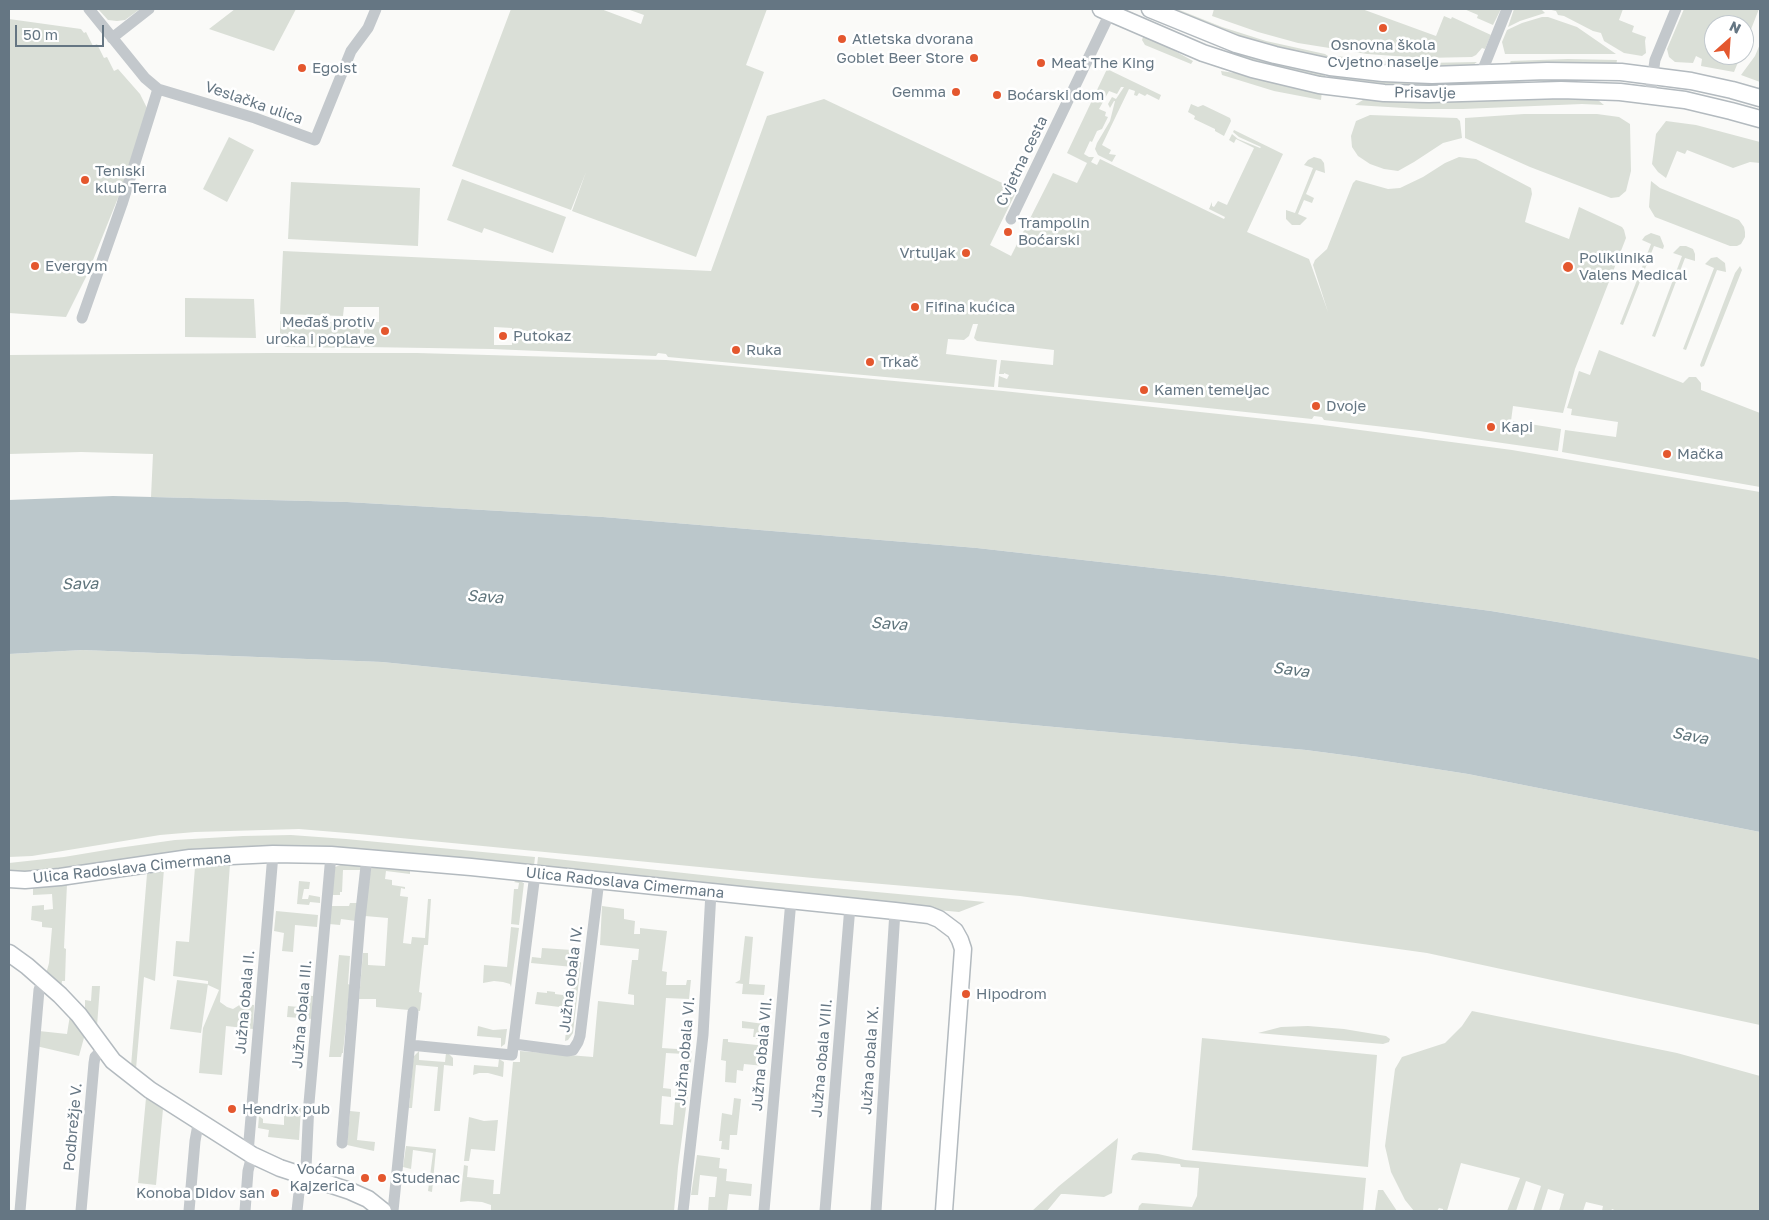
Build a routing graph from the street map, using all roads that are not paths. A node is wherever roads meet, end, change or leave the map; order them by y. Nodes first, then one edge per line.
1 (89, 9) edge
2 (149, 9) edge
3 (376, 9) edge
4 (1150, 9) edge
5 (1506, 9) edge
6 (1676, 9) edge
7 (1108, 10) edge
8 (112, 38) junction
9 (1481, 74) junction
10 (1653, 75) junction
11 (158, 89) junction
12 (1650, 95) junction
13 (1760, 98) edge
14 (1760, 119) edge
15 (1011, 219) dead end
16 (82, 318) dead end
17 (273, 854) junction
18 (331, 855) junction
19 (368, 857) junction
20 (535, 874) junction
21 (9, 879) edge
22 (599, 880) junction
23 (711, 892) junction
24 (791, 900) junction
25 (850, 906) junction
26 (895, 910) junction
27 (9, 953) edge
28 (43, 980) junction
29 (413, 1012) dead end
30 (410, 1045) junction
31 (103, 1049) junction
32 (513, 1050) junction
33 (200, 1123) junction
34 (342, 1143) dead end
35 (250, 1154) junction
36 (303, 1175) junction
37 (376, 1209) edge
38 (20, 1211) edge
39 (81, 1211) edge
40 (189, 1211) edge
41 (245, 1211) edge
42 (296, 1211) edge
43 (393, 1211) edge
44 (683, 1211) edge
45 (764, 1211) edge
46 (825, 1211) edge
47 (876, 1211) edge
48 (944, 1211) edge

1 - 8 street, Veslačka ulica
2 - 8 street
3 - 11 street, Veslačka ulica
4 - 9 street, Prisavlje
5 - 9 street
6 - 10 street
7 - 12 street, Prisavlje
7 - 15 street, Cvjetna cesta
8 - 11 street, Veslačka ulica
9 - 10 street, Prisavlje
10 - 12 street
10 - 13 street, Prisavlje
11 - 16 street
12 - 14 street, Prisavlje
17 - 18 street, Ulica Radoslava Cimermana
17 - 21 street, Ulica Radoslava Cimermana
17 - 35 street, Južna obala II.
18 - 19 street, Ulica Radoslava Cimermana
18 - 36 street, Južna obala III.
19 - 20 street, Ulica Radoslava Cimermana
19 - 34 street
20 - 22 street, Ulica Radoslava Cimermana
20 - 32 street
22 - 23 street, Ulica Radoslava Cimermana
22 - 32 street, Južna obala IV.
23 - 24 street, Ulica Radoslava Cimermana
23 - 44 street, Južna obala VI.
24 - 25 street, Ulica Radoslava Cimermana
24 - 45 street, Južna obala VII.
25 - 26 street, Ulica Radoslava Cimermana
25 - 46 street, Južna obala VIII.
26 - 47 street, Južna obala IX.
26 - 48 street, Ulica Radoslava Cimermana
27 - 28 street
28 - 31 street
28 - 38 street
29 - 30 street
30 - 32 street, Južna obala IV.
30 - 43 street
31 - 33 street
31 - 39 street, Podbrežje V.
33 - 35 street
33 - 40 street
35 - 36 street
35 - 41 street, Južna obala II.
36 - 37 street
36 - 42 street, Južna obala III.

